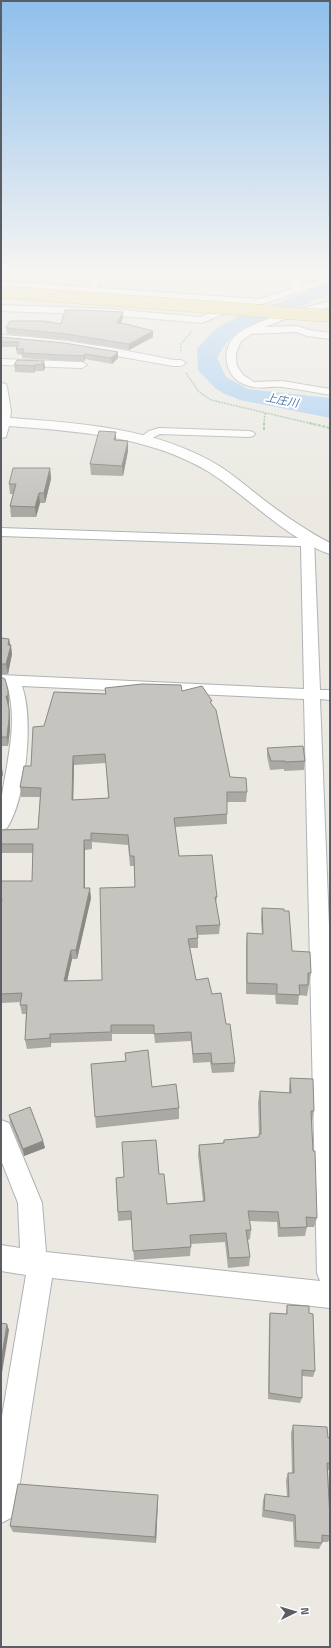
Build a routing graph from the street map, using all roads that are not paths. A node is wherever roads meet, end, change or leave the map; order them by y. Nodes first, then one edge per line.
1 (107, 349) edge
2 (232, 349) edge
3 (1, 362) edge
4 (181, 363) road end
5 (82, 365) dead end
6 (1, 368) edge
7 (15, 369) edge
8 (1, 388) edge
9 (330, 392) edge
10 (2, 426) edge
11 (249, 434) dead end
12 (143, 440) junction
13 (1, 532) edge
14 (307, 540) junction
15 (330, 549) edge
16 (7, 681) edge
17 (321, 694) edge
18 (1, 824) edge
19 (1, 1131) edge
20 (1, 1258) edge
21 (38, 1263) junction
22 (330, 1273) edge
23 (330, 1295) edge
24 (1, 1508) edge

1 - 4 street
2 - 9 street
3 - 5 street
6 - 7 street
8 - 10 street
10 - 12 street
11 - 12 street
12 - 14 street
13 - 14 street
14 - 15 street
14 - 17 street
16 - 17 street
16 - 18 street
17 - 22 street
19 - 21 street
20 - 21 street
21 - 23 street
21 - 24 street

